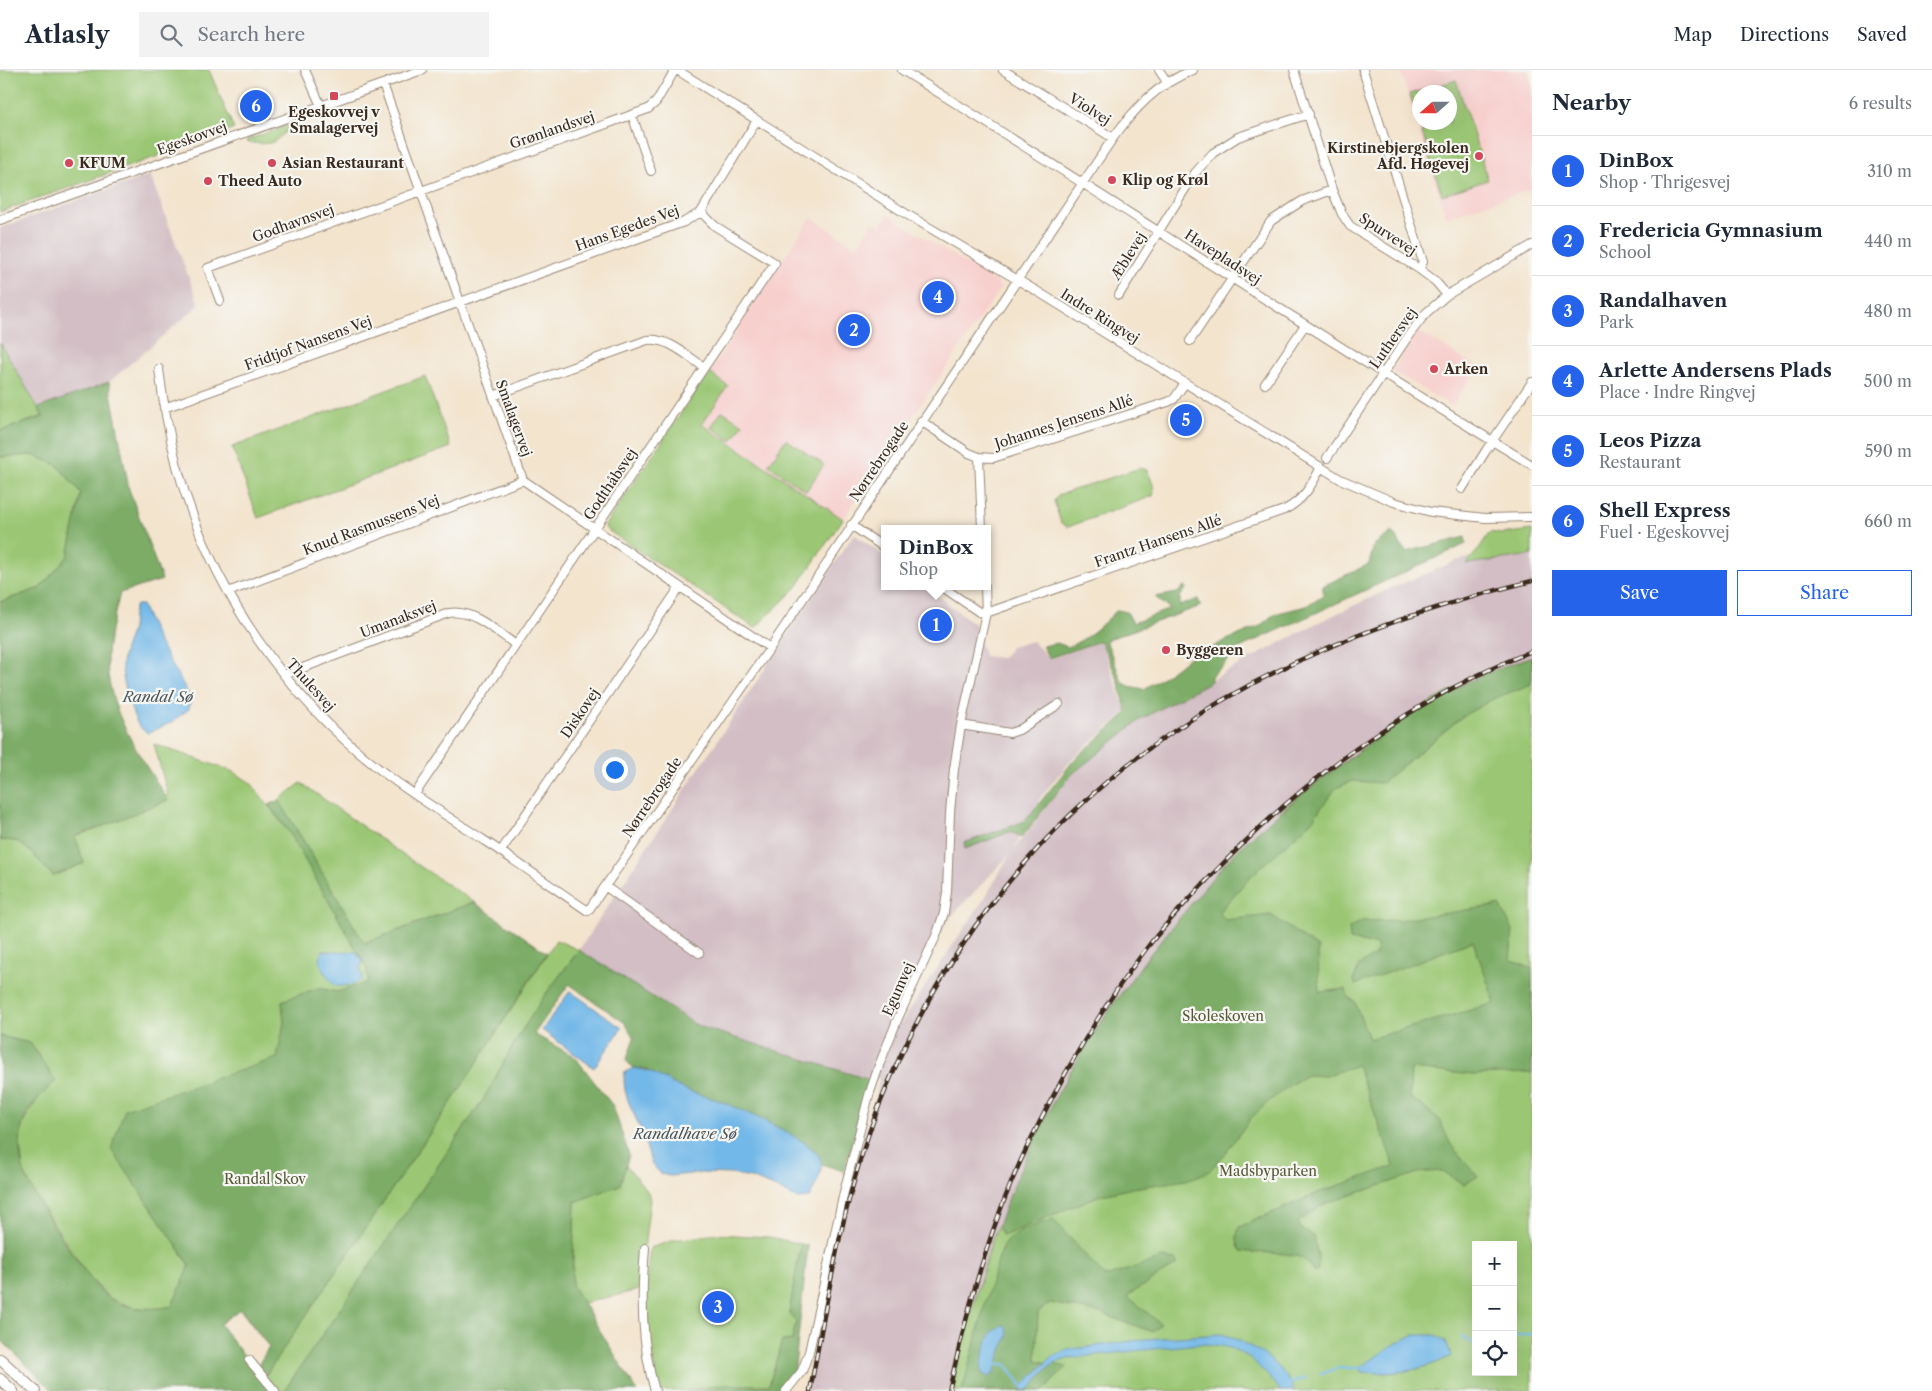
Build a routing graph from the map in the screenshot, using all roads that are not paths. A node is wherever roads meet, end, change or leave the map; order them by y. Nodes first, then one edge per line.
1 (305, 70) edge
2 (422, 70) edge
3 (676, 70) edge
4 (902, 70) edge
5 (1003, 70) edge
6 (1159, 70) edge
7 (1193, 70) edge
8 (1294, 70) edge
9 (1363, 70) edge
10 (1167, 82) junction
11 (383, 84) junction
12 (320, 106) junction
13 (1310, 114) junction
14 (632, 115) junction
15 (757, 120) junction
16 (1113, 138) junction
17 (651, 170) dead end
18 (1084, 183) junction
19 (420, 190) junction
20 (1332, 190) junction
21 (701, 212) junction
22 (0, 220) edge
23 (1159, 231) junction
24 (1532, 245) edge
25 (1419, 269) junction
26 (1232, 277) junction
27 (1018, 281) junction
28 (1118, 294) dead end
29 (1447, 294) junction
30 (220, 301) dead end
31 (460, 302) junction
32 (1305, 325) junction
33 (1190, 341) dead end
34 (704, 367) junction
35 (159, 369) dead end
36 (1383, 375) junction
37 (1532, 382) edge
38 (1185, 383) junction
39 (1265, 384) dead end
40 (493, 396) junction
41 (164, 408) junction
42 (922, 421) junction
43 (1492, 441) junction
44 (979, 457) junction
45 (1327, 458) dead end
46 (1532, 465) edge
47 (1321, 467) junction
48 (523, 480) junction
49 (1462, 489) dead end
50 (1532, 517) edge
51 (851, 525) junction
52 (982, 525) edge
53 (594, 529) junction
54 (881, 545) edge
55 (680, 588) junction
56 (947, 590) edge
57 (985, 590) edge
58 (228, 592) junction
59 (986, 613) junction
60 (516, 645) junction
61 (770, 648) junction
62 (284, 675) junction
63 (1060, 704) dead end
64 (961, 725) junction
65 (415, 794) junction
66 (501, 851) junction
67 (606, 887) junction
68 (588, 911) joint
69 (699, 953) dead end
70 (645, 1248) dead end
71 (0, 1359) edge
72 (249, 1360) dead end
73 (0, 1379) edge
74 (13, 1391) edge
75 (35, 1391) edge
76 (275, 1391) edge
77 (655, 1391) edge
78 (786, 1391) edge

1 - 12 street
2 - 11 street, Egeskovvej
3 - 14 street, Grønlandsvej
3 - 15 street, Indre Ringvej
4 - 18 street, Havepladsvej
5 - 16 street, Violvej
6 - 10 street
7 - 10 street, Nørrebrogade
8 - 13 street, Spurvevej
9 - 25 street
10 - 16 street, Nørrebrogade
11 - 12 street, Egeskovvej
11 - 19 street, Smalagervej
12 - 22 street, Egeskovvej
13 - 20 street, Spurvevej
13 - 23 street, Æblevej
14 - 17 street
14 - 19 street, Grønlandsvej
15 - 21 street, Hans Egedes Vej
15 - 27 street, Indre Ringvej
16 - 18 street, Nørrebrogade
18 - 23 street, Havepladsvej
18 - 27 street, Nørrebrogade
19 - 30 street, Godhavnsvej
19 - 31 street, Smalagervej
20 - 25 street, Spurvevej
20 - 26 street
21 - 31 street, Hans Egedes Vej
21 - 34 street, Godthåbsvej
23 - 26 street, Havepladsvej
23 - 28 street, Æblevej
24 - 29 street, Luthersvej
25 - 29 street, Spurvevej
26 - 32 street, Havepladsvej
26 - 33 street
27 - 38 street, Indre Ringvej
27 - 42 street, Nørrebrogade
29 - 36 street, Luthersvej
31 - 40 street, Smalagervej
31 - 41 street, Fridtjof Nansens Vej
32 - 36 street, Havepladsvej
32 - 39 street
34 - 40 street
34 - 53 street, Godthåbsvej
35 - 41 street, Thulesvej
36 - 43 street, Havepladsvej
36 - 45 street, Luthersvej
37 - 43 street
38 - 44 street, Johannes Jensens Allé
38 - 47 street, Indre Ringvej
40 - 48 street, Smalagervej
41 - 58 street, Thulesvej
42 - 44 street, Johannes Jensens Allé
42 - 51 street, Nørrebrogade
43 - 46 street, Havepladsvej
43 - 49 street
44 - 52 street
47 - 50 street, Indre Ringvej
47 - 59 street, Frantz Hansens Allé
48 - 53 street
48 - 58 street, Knud Rasmussens Vej
51 - 54 street
51 - 61 street, Nørrebrogade
53 - 55 street
53 - 60 street, Godthåbsvej
55 - 61 street
55 - 66 street, Diskovej
56 - 59 street
57 - 59 street, Egumvej
58 - 62 street, Thulesvej
59 - 64 street, Egumvej
60 - 62 street, Umanaksvej
60 - 65 street, Godthåbsvej
61 - 67 street, Nørrebrogade
62 - 65 street, Thulesvej
63 - 64 street
64 - 78 street, Egumvej
65 - 66 street, Thulesvej
66 - 68 street, Thulesvej
67 - 68 street, Nørrebrogade
67 - 69 street
70 - 77 street
71 - 75 main road
72 - 76 street
73 - 74 main road

